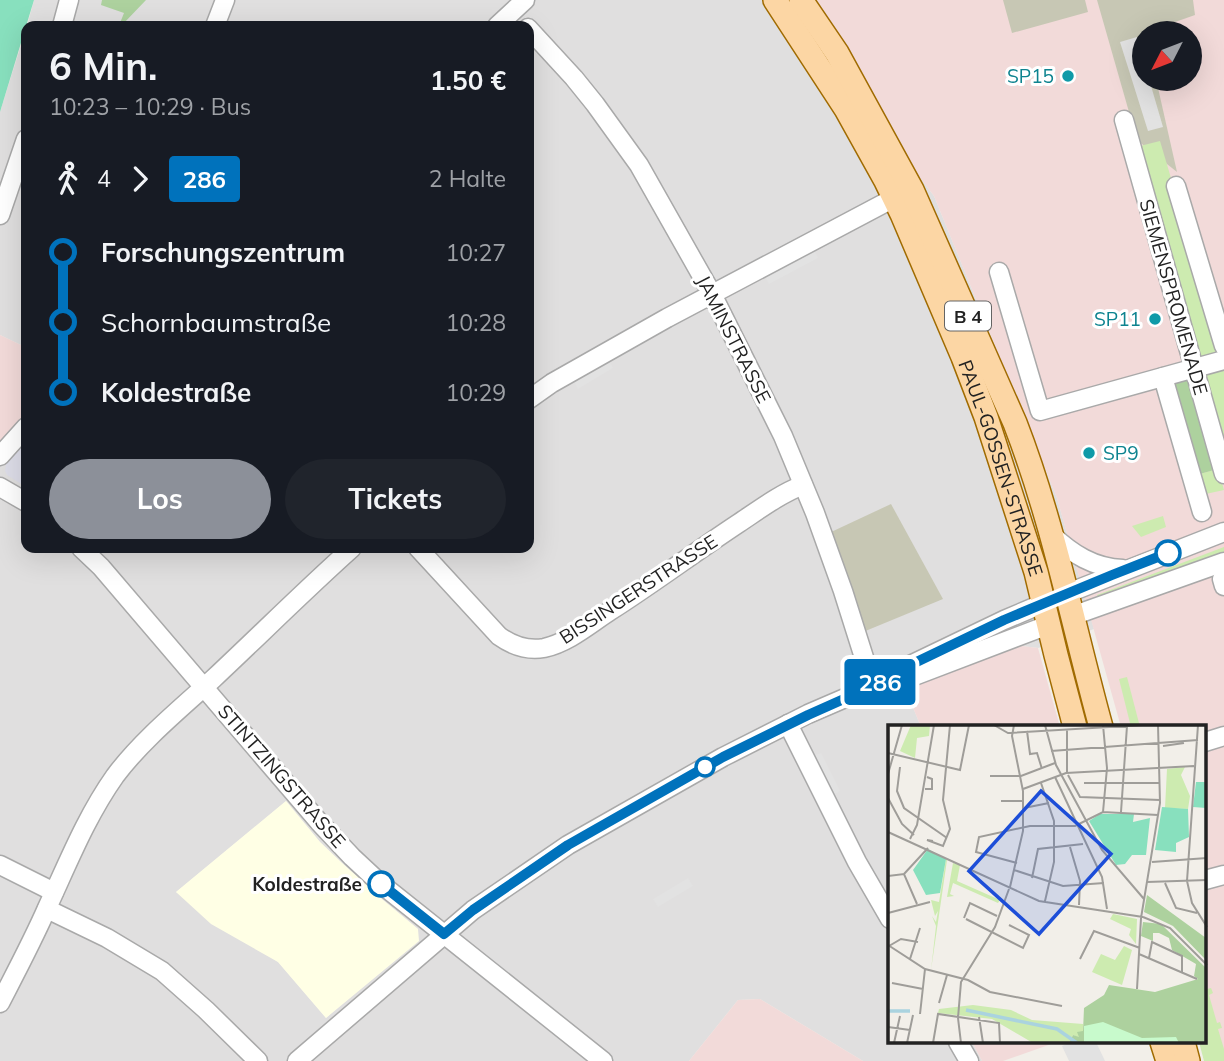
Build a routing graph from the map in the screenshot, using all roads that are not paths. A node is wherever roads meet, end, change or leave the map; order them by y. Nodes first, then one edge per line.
1 (69, 0) edge
2 (225, 0) edge
3 (775, 0) edge
4 (802, 0) edge
5 (513, 4) edge
6 (63, 21) edge
7 (217, 21) edge
8 (501, 21) edge
9 (524, 21) edge
10 (534, 34) edge
11 (1124, 120) dead end
12 (21, 154) edge
13 (1176, 186) dead end
14 (894, 198) junction
15 (0, 215) edge
16 (1190, 234) junction
17 (1159, 243) junction
18 (999, 272) dead end
19 (712, 294) junction
20 (1224, 346) edge
21 (1224, 360) edge
22 (1195, 368) junction
23 (1163, 377) junction
24 (534, 396) edge
25 (1006, 404) junction
26 (986, 417) junction
27 (21, 433) edge
28 (0, 456) edge
29 (1224, 474) edge
30 (803, 485) junction
31 (0, 487) edge
32 (21, 499) edge
33 (1202, 512) dead end
34 (1224, 532) edge
35 (1051, 534) junction
36 (86, 553) edge
37 (347, 553) edge
38 (423, 553) edge
39 (1127, 569) junction
40 (1223, 576) edge
41 (1068, 593) junction
42 (1046, 614) junction
43 (1072, 616) junction
44 (873, 686) junction
45 (205, 687) junction
46 (788, 724) junction
47 (1074, 725) edge
48 (1100, 725) edge
49 (1224, 736) edge
50 (1206, 741) edge
51 (0, 865) edge
52 (1224, 874) edge
53 (1206, 880) edge
54 (51, 900) junction
55 (888, 916) edge
56 (444, 934) junction
57 (0, 1003) edge
58 (959, 1044) edge
59 (1163, 1044) edge
60 (1184, 1044) edge
61 (258, 1061) edge
62 (297, 1061) edge
63 (603, 1061) edge
64 (969, 1061) edge
65 (1168, 1061) edge
66 (1188, 1061) edge

1 - 6 street
2 - 7 street
3 - 14 main road, PAUL-GOSSEN-STRASSE / B 4
4 - 25 main road, PAUL-GOSSEN-STRASSE / B 4
5 - 8 street
5 - 9 street, JAMINSTRASSE
10 - 19 street, JAMINSTRASSE
11 - 17 street, SIEMENSPROMENADE
12 - 15 street
13 - 16 street, SIEMENSPROMENADE
14 - 19 street
14 - 26 main road, PAUL-GOSSEN-STRASSE / B 4
16 - 17 street
16 - 20 street, SIEMENSPROMENADE
17 - 22 street, SIEMENSPROMENADE
18 - 23 street
19 - 24 street
19 - 30 street, JAMINSTRASSE
21 - 22 street
22 - 23 street
22 - 29 street, SIEMENSPROMENADE
23 - 33 street, SIEMENSPROMENADE
25 - 26 main road
25 - 35 main road, PAUL-GOSSEN-STRASSE / B 4
26 - 42 main road, PAUL-GOSSEN-STRASSE / B 4
27 - 28 street
30 - 38 street, BISSINGERSTRASSE
30 - 44 street, JAMINSTRASSE
31 - 32 street
34 - 39 street
35 - 39 street
35 - 41 main road, PAUL-GOSSEN-STRASSE / B 4
36 - 45 street, STINTZINGSTRASSE
37 - 45 street
39 - 41 street
40 - 43 street
41 - 42 main road
41 - 43 main road, PAUL-GOSSEN-STRASSE / B 4
42 - 43 main road
42 - 44 street
42 - 47 main road, PAUL-GOSSEN-STRASSE / B 4
43 - 48 main road, PAUL-GOSSEN-STRASSE / B 4
44 - 46 street
45 - 54 street
45 - 56 street, STINTZINGSTRASSE
46 - 55 street
46 - 56 street
49 - 50 street
51 - 54 street
52 - 53 street
54 - 57 street
54 - 61 street
56 - 62 street
56 - 63 street, STINTZINGSTRASSE
58 - 64 street
59 - 65 main road
60 - 66 main road

